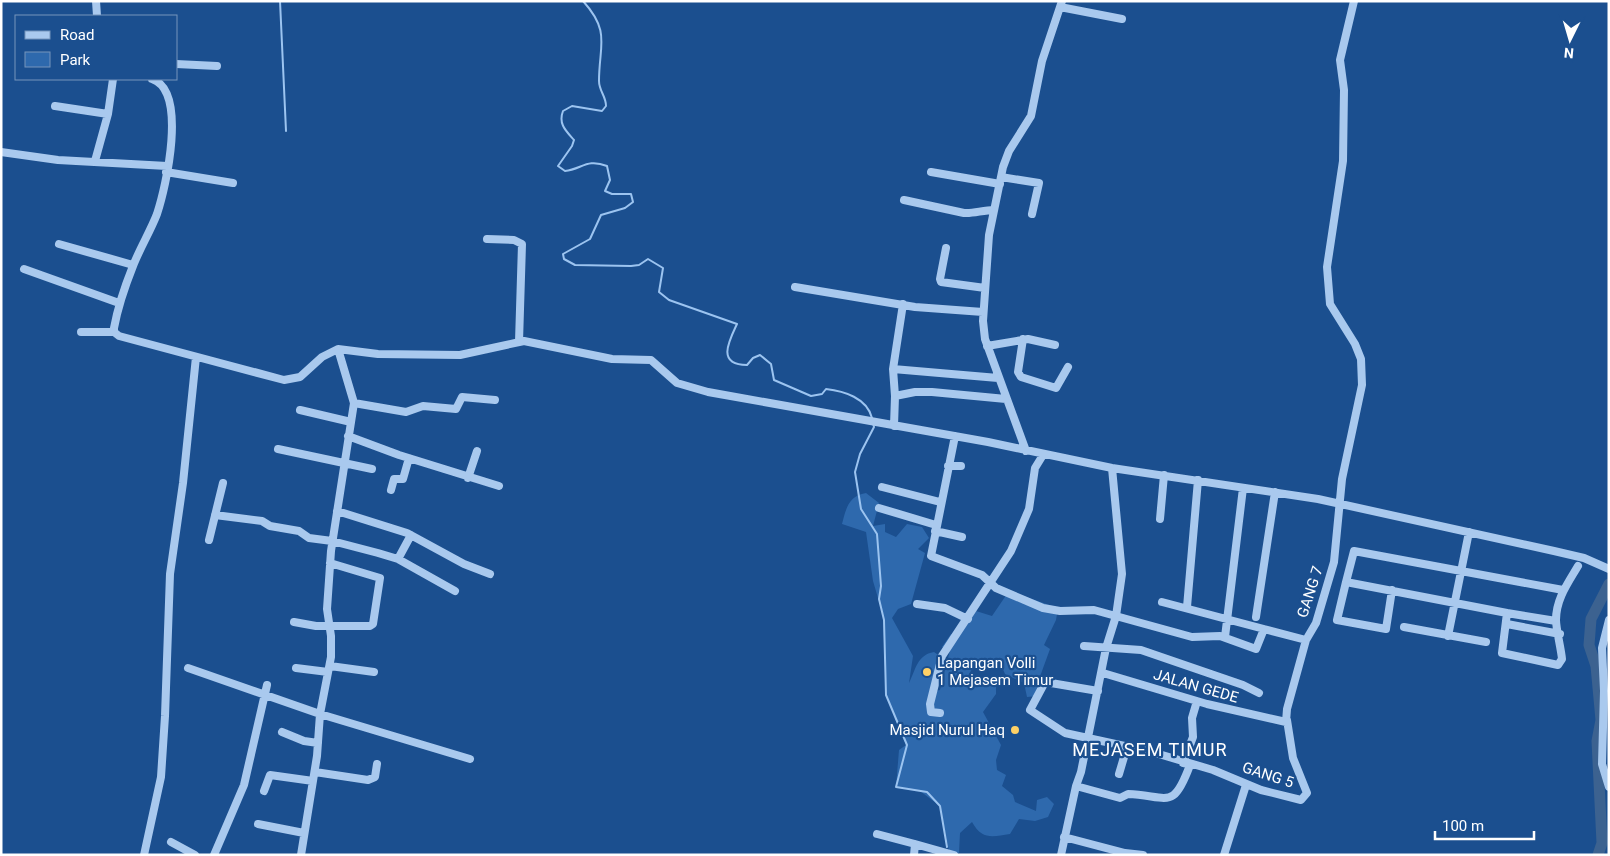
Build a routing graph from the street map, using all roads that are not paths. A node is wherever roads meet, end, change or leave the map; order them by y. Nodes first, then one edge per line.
1 (96, 1) edge
2 (1354, 1) edge
3 (1061, 4) edge
4 (97, 15) edge
5 (1122, 19) dead end
6 (178, 64) edge
7 (217, 66) dead end
8 (113, 80) edge
9 (155, 80) edge
10 (55, 106) dead end
11 (108, 114) junction
12 (1, 152) edge
13 (95, 162) junction
14 (166, 169) junction
15 (931, 172) dead end
16 (1001, 180) junction
17 (233, 183) dead end
18 (904, 200) dead end
19 (994, 210) junction
20 (1032, 214) dead end
21 (487, 239) dead end
22 (59, 244) dead end
23 (946, 248) dead end
24 (133, 265) junction
25 (24, 269) dead end
26 (795, 287) dead end
27 (985, 288) junction
28 (119, 303) junction
29 (903, 304) junction
30 (983, 312) junction
31 (81, 332) dead end
32 (114, 332) junction
33 (1023, 339) junction
34 (519, 342) junction
35 (1055, 345) dead end
36 (987, 346) junction
37 (336, 350) junction
38 (196, 357) junction
39 (1068, 367) dead end
40 (893, 369) junction
41 (998, 378) junction
42 (895, 396) junction
43 (1006, 398) junction
44 (494, 400) dead end
45 (354, 403) junction
46 (300, 410) dead end
47 (351, 422) junction
48 (894, 426) junction
49 (348, 436) junction
50 (955, 436) junction
51 (278, 449) dead end
52 (477, 451) dead end
53 (1036, 453) junction
54 (409, 458) junction
55 (344, 461) junction
56 (948, 466) junction
57 (961, 466) dead end
58 (1112, 468) junction
59 (372, 469) dead end
60 (1164, 475) junction
61 (468, 478) junction
62 (1198, 480) junction
63 (223, 483) dead end
64 (499, 486) dead end
65 (882, 487) dead end
66 (1243, 488) junction
67 (391, 490) dead end
68 (1275, 492) junction
69 (940, 502) junction
70 (1338, 504) junction
71 (879, 508) dead end
72 (337, 511) junction
73 (215, 514) junction
74 (1160, 518) dead end
75 (935, 528) junction
76 (1469, 532) junction
77 (411, 535) junction
78 (962, 538) dead end
79 (209, 540) dead end
80 (332, 541) junction
81 (398, 560) junction
82 (330, 563) junction
83 (1578, 566) dead end
84 (1609, 569) edge
85 (1460, 571) junction
86 (490, 574) dead end
87 (1346, 582) junction
88 (991, 583) junction
89 (1392, 590) junction
90 (1563, 590) junction
91 (455, 592) dead end
92 (1162, 602) dead end
93 (1453, 603) junction
94 (916, 604) dead end
95 (1187, 604) junction
96 (1507, 613) junction
97 (1116, 616) junction
98 (1256, 617) dead end
99 (968, 619) junction
100 (1228, 620) junction
101 (1609, 620) edge
102 (1556, 621) junction
103 (294, 622) dead end
104 (329, 624) junction
105 (1507, 624) junction
106 (1404, 627) dead end
107 (1264, 629) junction
108 (1560, 634) junction
109 (1448, 636) junction
110 (1225, 637) junction
111 (1306, 640) junction
112 (1486, 642) dead end
113 (1084, 646) dead end
114 (1106, 648) junction
115 (1605, 649) edge
116 (188, 668) dead end
117 (296, 668) dead end
118 (329, 669) junction
119 (374, 672) dead end
120 (1102, 673) junction
121 (267, 685) dead end
122 (1098, 691) junction
123 (1607, 692) edge
124 (1259, 693) dead end
125 (265, 696) junction
126 (1197, 701) junction
127 (940, 713) dead end
128 (320, 714) junction
129 (1285, 721) junction
130 (282, 732) dead end
131 (1606, 735) edge
132 (1086, 738) junction
133 (318, 743) junction
134 (1127, 747) junction
135 (470, 759) dead end
136 (377, 764) dead end
137 (1187, 764) junction
138 (1606, 765) edge
139 (314, 772) junction
140 (1119, 774) dead end
141 (313, 781) junction
142 (1246, 785) junction
143 (1076, 786) junction
144 (1609, 787) edge
145 (264, 790) dead end
146 (258, 824) dead end
147 (304, 833) junction
148 (877, 834) dead end
149 (1064, 837) junction
150 (171, 842) dead end
151 (915, 844) junction
152 (144, 855) edge
153 (195, 855) edge
154 (214, 855) edge
155 (301, 855) edge
156 (914, 855) edge
157 (954, 855) edge
158 (1061, 855) edge
159 (1143, 855) edge
160 (1224, 855) edge

1 - 4 street
2 - 70 street, GANG 7
3 - 5 street
3 - 16 street
6 - 7 street
8 - 11 street
9 - 14 street
10 - 11 street
11 - 13 street
12 - 13 street
13 - 14 street
14 - 17 street
14 - 24 street
15 - 16 street
16 - 19 street
16 - 20 street
18 - 19 street
19 - 27 street
21 - 34 street
22 - 24 street
23 - 27 street
24 - 28 street
25 - 28 street
26 - 29 street
27 - 30 street
28 - 32 street
29 - 30 street
29 - 40 street
30 - 36 street
31 - 32 street
32 - 38 street
33 - 35 street
33 - 36 street
33 - 39 street
34 - 37 street
34 - 48 street
36 - 41 street
37 - 38 street
37 - 45 street
38 - 152 street
40 - 41 street
40 - 42 street
41 - 43 street
42 - 43 street
42 - 48 street
43 - 53 street
44 - 45 street
45 - 47 street
46 - 47 street
47 - 49 street
48 - 50 street
49 - 54 street
49 - 55 street
50 - 53 street
50 - 56 street
51 - 55 street
52 - 61 street
53 - 58 street
53 - 88 street
54 - 61 street
54 - 67 street
55 - 59 street
55 - 72 street
56 - 57 street
56 - 69 street
58 - 60 street
58 - 97 street
60 - 62 street
60 - 74 street
61 - 64 street
62 - 66 street
62 - 95 street
63 - 73 street
65 - 69 street
66 - 68 street
66 - 100 street
68 - 70 street
68 - 98 street
69 - 75 street
70 - 76 street
70 - 111 street, GANG 7
71 - 75 street
72 - 77 street
72 - 80 street
73 - 79 street
73 - 80 street
75 - 78 street
75 - 88 street
76 - 84 street
76 - 85 street
77 - 81 street
77 - 86 street
80 - 81 street
80 - 82 street
81 - 91 street
82 - 104 street
82 - 104 street
83 - 90 street
85 - 87 street
85 - 90 street
85 - 93 street
87 - 89 street
87 - 89 street
88 - 97 street
88 - 99 street
89 - 93 street
90 - 102 street
92 - 95 street, GANG 7
93 - 96 street
93 - 109 street
94 - 99 street
95 - 100 street, GANG 7
96 - 102 street
96 - 105 street
97 - 110 street
97 - 114 street
99 - 127 street
100 - 107 street, GANG 7
100 - 110 street
101 - 115 street
102 - 108 street
103 - 104 street
104 - 118 street
105 - 108 street
105 - 108 street
106 - 109 street
107 - 110 street
107 - 111 street, GANG 7
109 - 112 street
111 - 129 street
113 - 114 street
114 - 120 street
114 - 124 street
115 - 123 street
116 - 125 street
117 - 118 street
118 - 119 street
118 - 128 street
120 - 122 street
120 - 126 street, JALAN GEDE
121 - 125 street
122 - 132 street
122 - 132 street, GANG 5
123 - 131 street
125 - 128 street
125 - 154 street
126 - 129 street, JALAN GEDE
126 - 137 street
128 - 133 street
128 - 135 street
129 - 142 street, GANG 5
130 - 133 street
131 - 138 street
132 - 134 street, GANG 5
132 - 143 street
133 - 139 street
134 - 137 street, GANG 5
134 - 140 street
136 - 139 street
137 - 142 street, GANG 5
137 - 143 street
138 - 144 street
139 - 141 street
141 - 145 street
141 - 147 street
142 - 160 street
143 - 149 street
146 - 147 street
147 - 155 street
148 - 151 street
149 - 158 street
149 - 159 street
150 - 153 street
151 - 156 street
151 - 157 street

